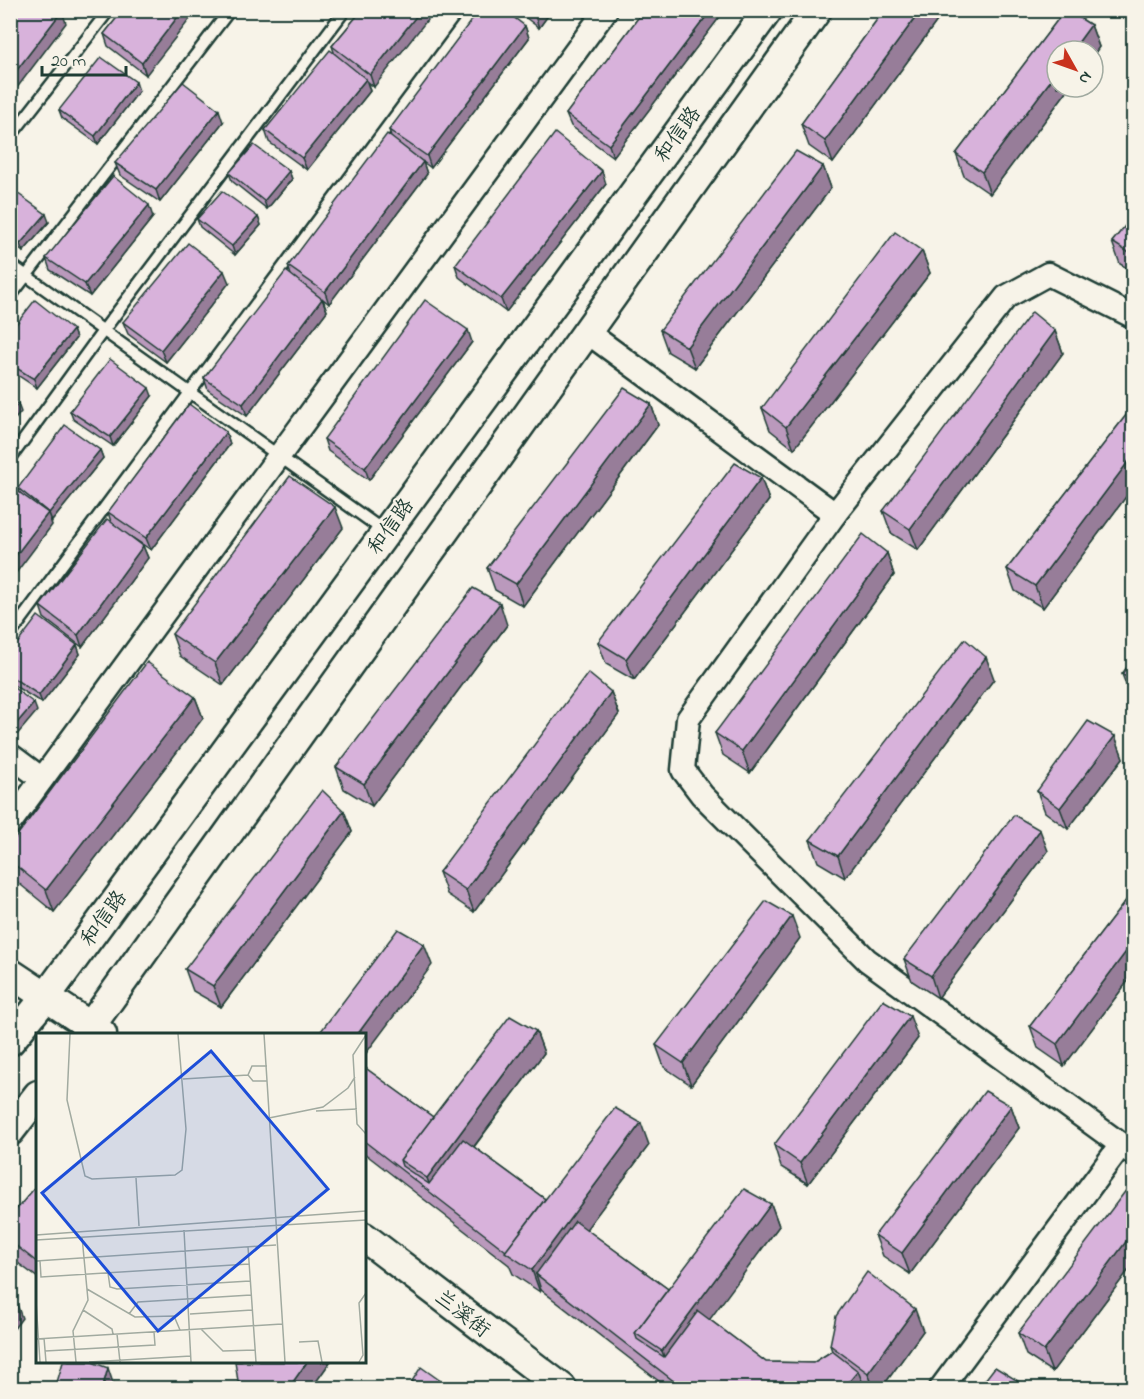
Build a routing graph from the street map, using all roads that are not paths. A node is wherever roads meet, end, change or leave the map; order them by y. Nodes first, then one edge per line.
1 (109, 10) edge
2 (230, 10) edge
3 (345, 10) edge
4 (474, 10) edge
5 (606, 10) edge
6 (817, 10) edge
7 (766, 11) edge
8 (10, 137) edge
9 (10, 264) edge
10 (26, 275) junction
11 (10, 297) edge
12 (1134, 317) edge
13 (103, 331) junction
14 (587, 332) junction
15 (189, 393) junction
16 (279, 456) junction
17 (10, 459) edge
18 (835, 514) junction
19 (386, 533) junction
20 (10, 635) edge
21 (10, 755) edge
22 (42, 779) junction
23 (10, 823) edge
24 (10, 973) edge
25 (45, 998) junction
26 (93, 1032) edge
27 (10, 1041) edge
28 (36, 1098) edge
29 (10, 1131) edge
30 (1127, 1149) edge
31 (366, 1239) edge
32 (562, 1389) edge
33 (941, 1389) edge

1 - 8 lane
2 - 10 lane
3 - 13 lane
4 - 15 lane
5 - 16 street
6 - 14 street, 和信路
7 - 19 street, 和信路
9 - 10 lane
10 - 11 lane
10 - 13 lane
12 - 18 street
13 - 15 lane
13 - 17 lane
14 - 18 street
14 - 26 street, 和信路
15 - 16 lane
15 - 20 lane
16 - 19 lane
16 - 22 street
18 - 30 street
19 - 25 street, 和信路
21 - 22 street
22 - 23 street
24 - 25 street
25 - 26 street
25 - 27 street, 和信路
28 - 29 street
30 - 33 street
31 - 32 street, 兰溪街

